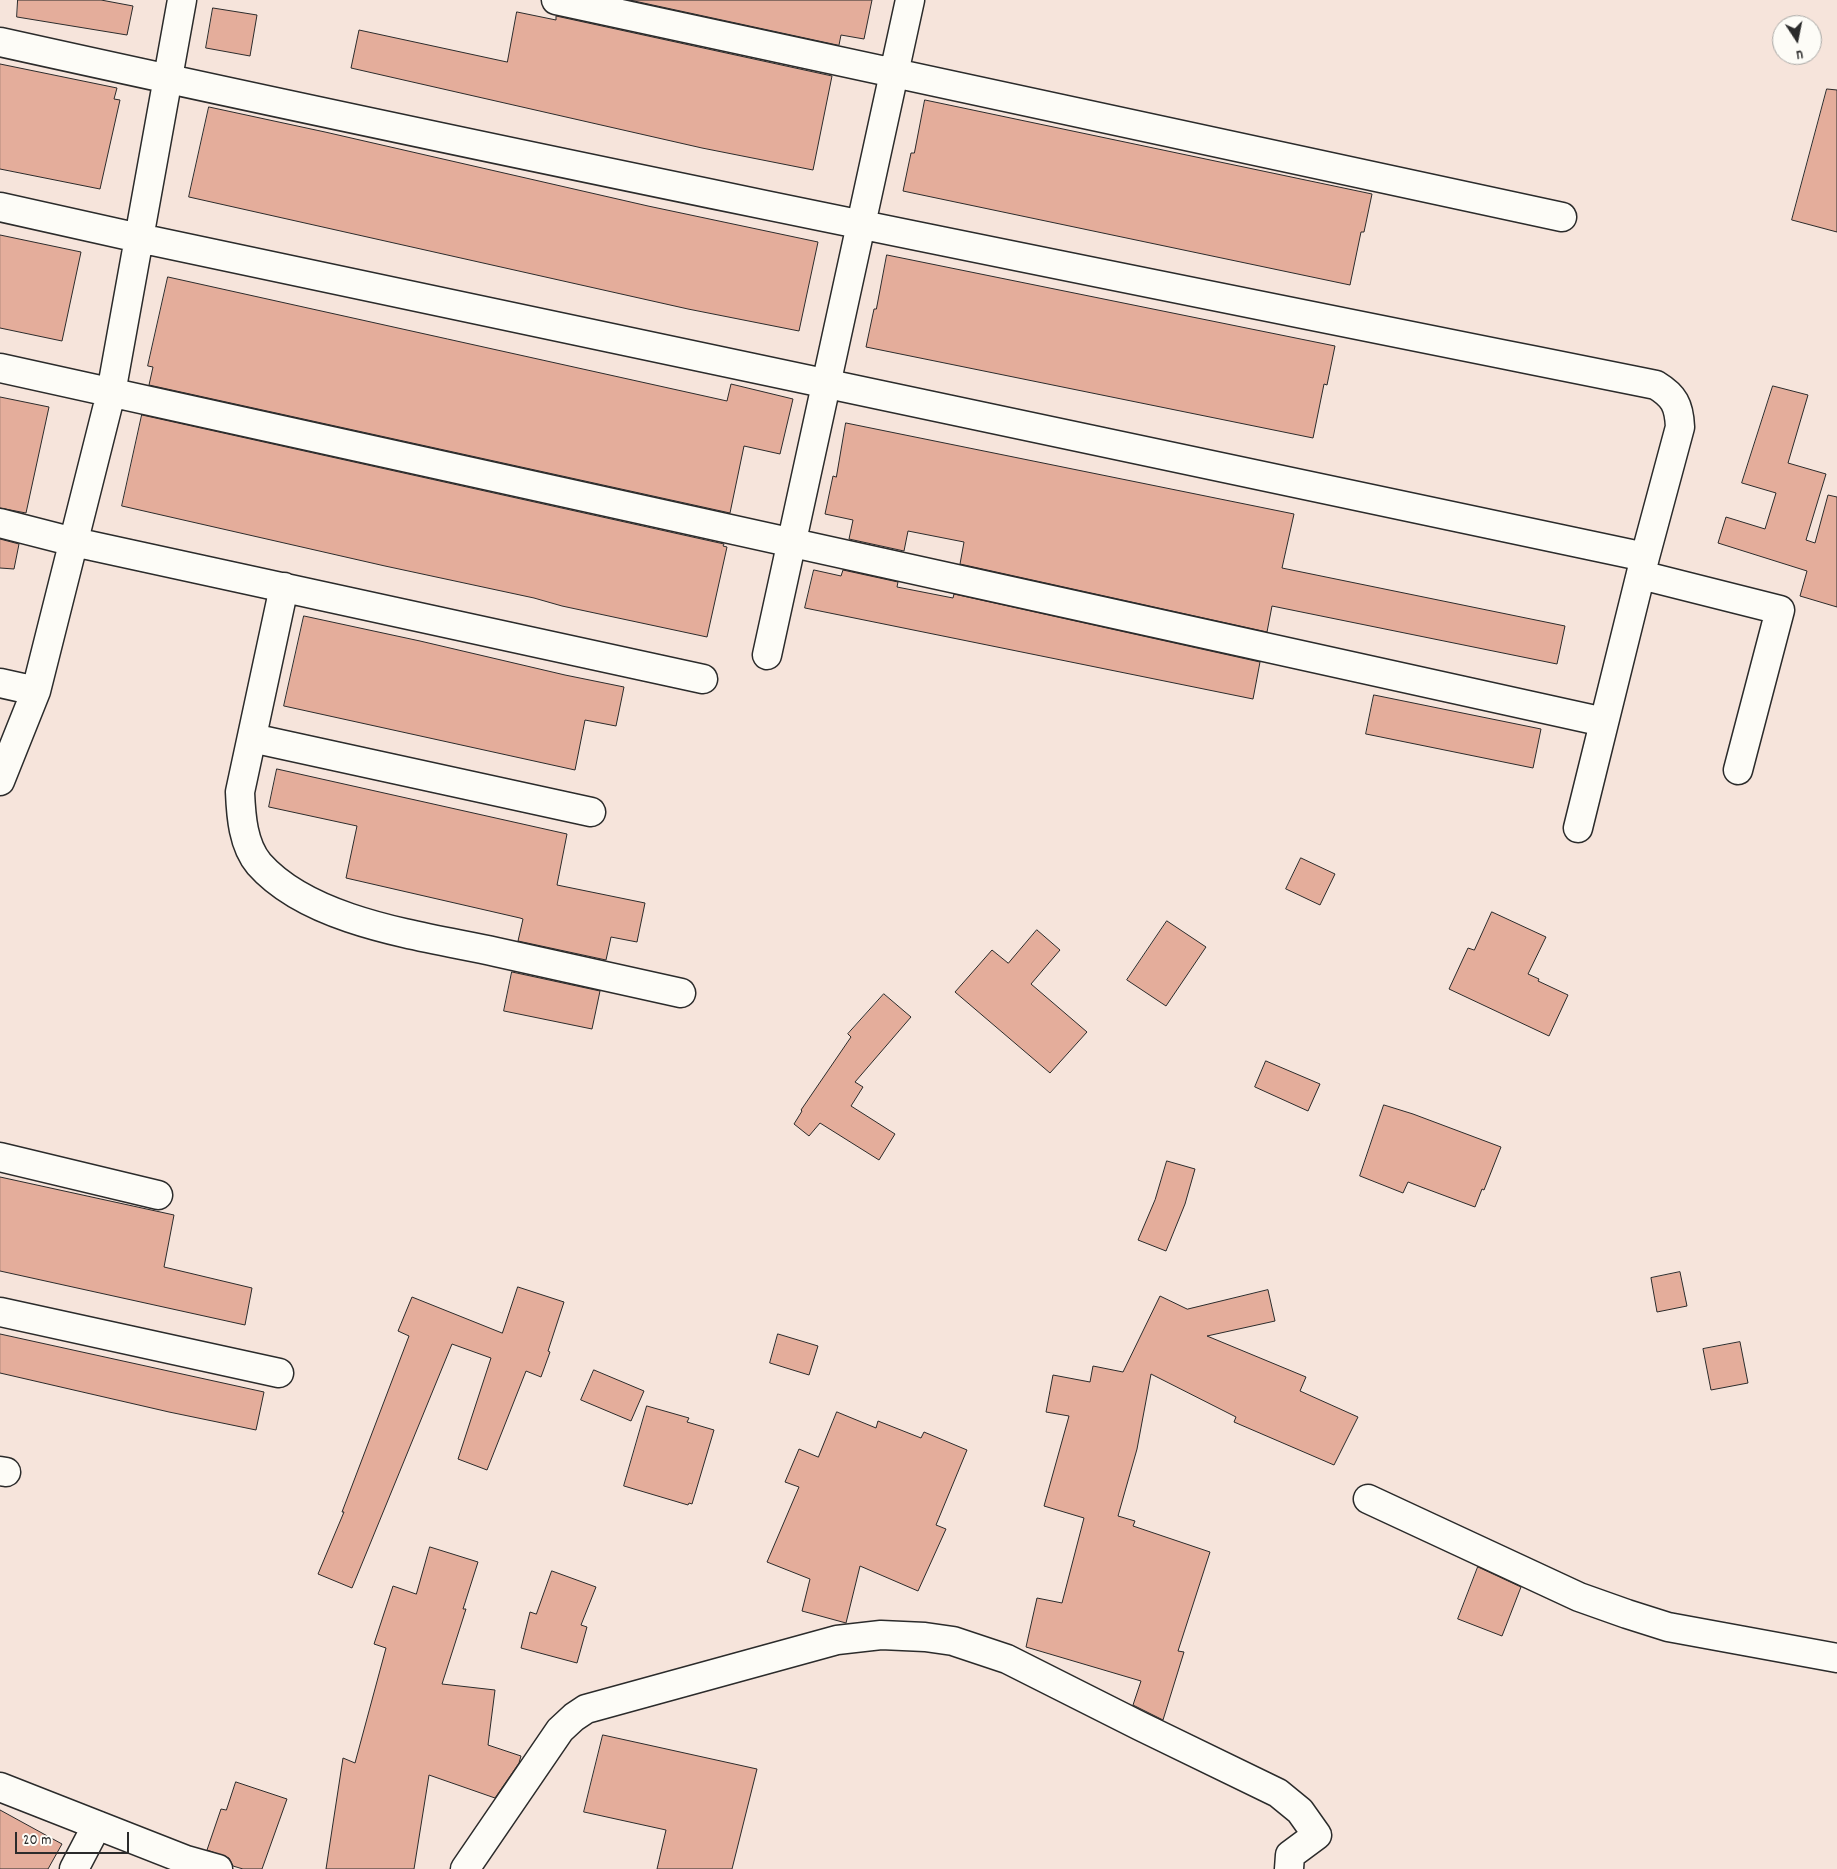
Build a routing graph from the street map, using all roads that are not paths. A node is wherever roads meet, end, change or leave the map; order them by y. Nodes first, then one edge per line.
1 (182, 0) edge
2 (556, 0) edge
3 (910, 0) edge
4 (0, 42) edge
5 (895, 73) junction
6 (168, 79) junction
7 (0, 207) edge
8 (1562, 216) dead end
9 (861, 226) junction
10 (139, 238) junction
11 (0, 368) edge
12 (827, 384) junction
13 (111, 393) junction
14 (0, 524) edge
15 (74, 542) junction
16 (792, 542) junction
17 (1643, 566) junction
18 (284, 587) junction
19 (767, 655) dead end
20 (703, 680) dead end
21 (0, 683) edge
22 (36, 691) junction
23 (1604, 722) junction
24 (252, 738) junction
25 (1738, 770) dead end
26 (0, 781) edge
27 (591, 812) dead end
28 (1578, 828) dead end
29 (681, 993) dead end
30 (0, 1157) edge
31 (158, 1195) dead end
32 (0, 1312) edge
33 (279, 1373) dead end
34 (1368, 1499) dead end
35 (1837, 1658) edge
36 (0, 1787) edge
37 (96, 1825) junction
38 (74, 1869) edge
39 (218, 1869) edge
40 (465, 1869) edge
41 (1289, 1869) edge

1 - 6 street
2 - 5 street
3 - 5 street
4 - 6 street
5 - 8 street
5 - 9 street
6 - 9 street
6 - 10 street
7 - 10 street
9 - 12 street
9 - 17 street
10 - 12 street
10 - 13 street
11 - 13 street
12 - 16 street
12 - 17 street
13 - 15 street
13 - 16 street
14 - 15 street
15 - 18 street
15 - 22 street
16 - 19 street
16 - 23 street
17 - 23 street
17 - 25 street
18 - 20 street
18 - 24 street
21 - 22 street
22 - 26 street
23 - 28 street
24 - 27 street
24 - 29 street
30 - 31 street
32 - 33 street
34 - 35 street
36 - 37 street
37 - 38 street
37 - 39 street
40 - 41 street

